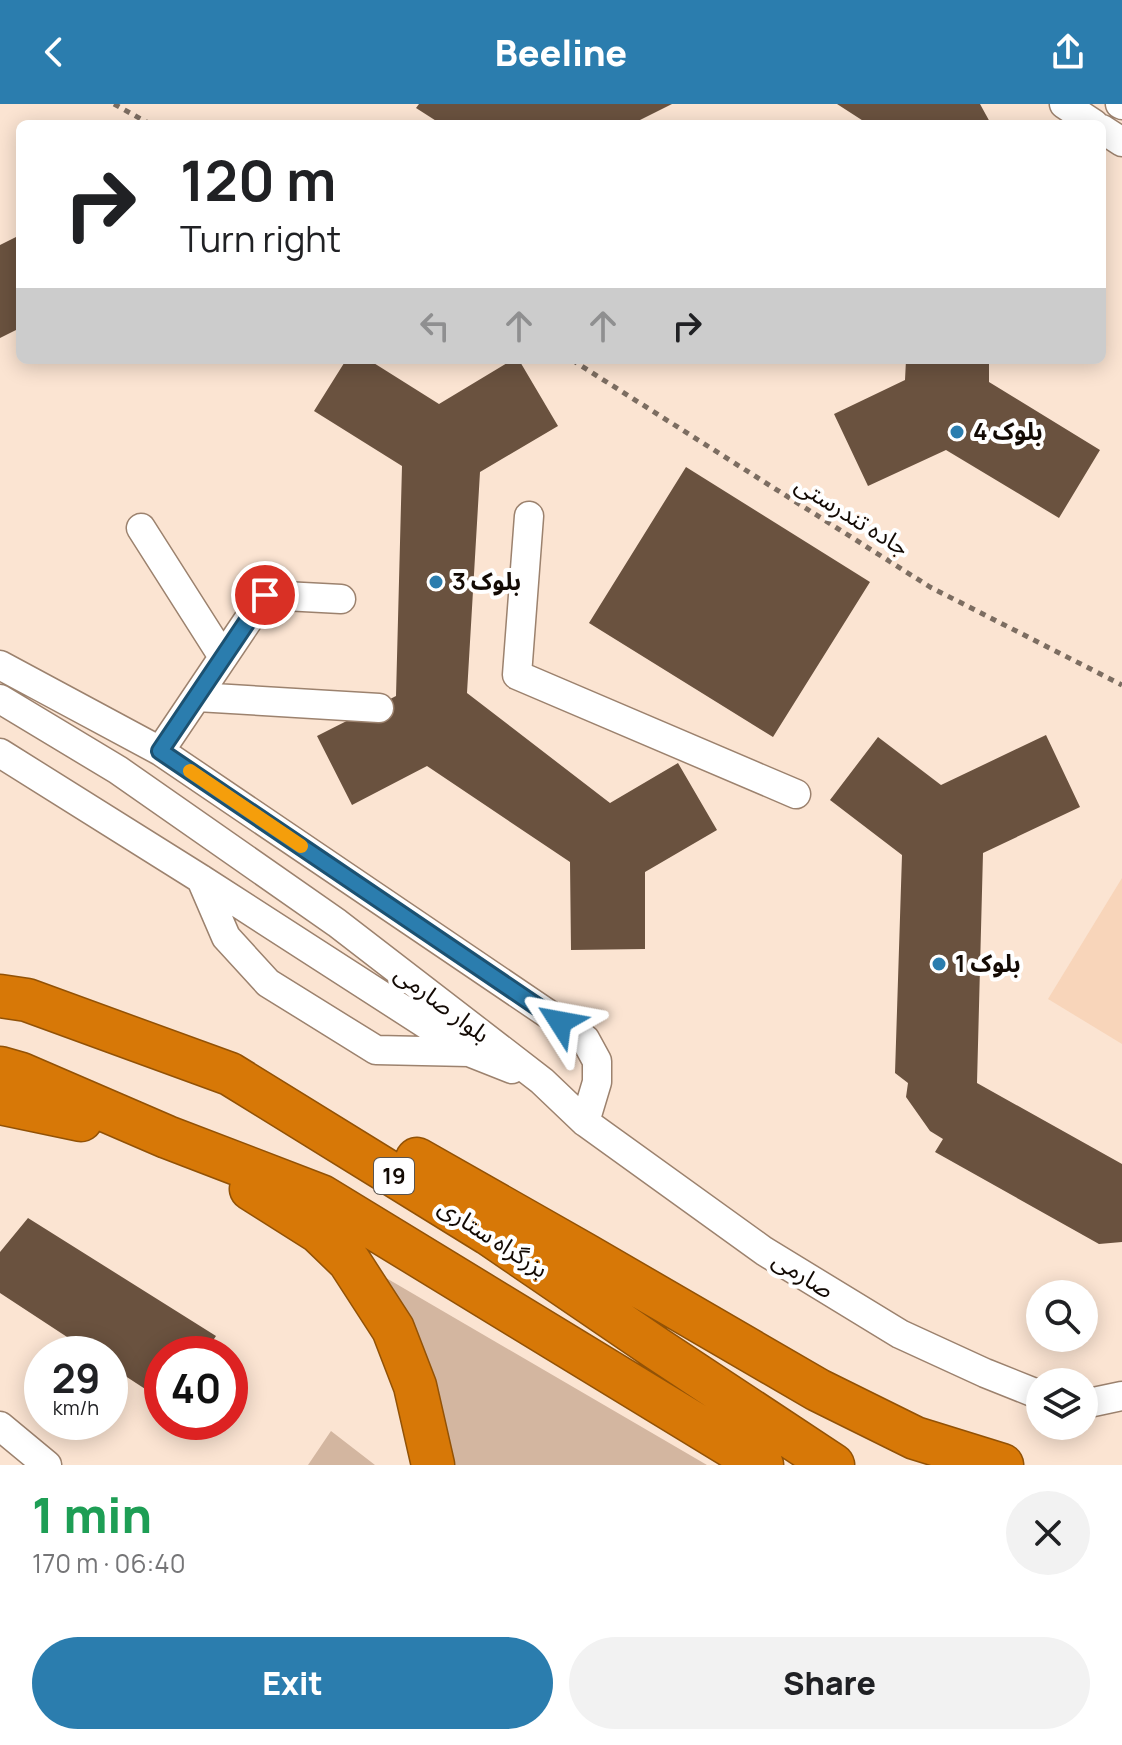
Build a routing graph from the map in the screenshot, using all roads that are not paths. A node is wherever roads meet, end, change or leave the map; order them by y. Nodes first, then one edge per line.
1 (1064, 104) edge
2 (1088, 120) edge
3 (529, 516) dead end
4 (141, 528) dead end
5 (341, 599) dead end
6 (223, 657) junction
7 (0, 665) edge
8 (197, 697) junction
9 (0, 699) edge
10 (379, 708) dead end
11 (160, 751) junction
12 (0, 753) edge
13 (796, 794) dead end
14 (201, 879) junction
15 (9, 995) edge
16 (469, 1052) junction
17 (0, 1068) edge
18 (230, 1074) junction
19 (542, 1081) junction
20 (0, 1103) edge
21 (585, 1122) junction
22 (167, 1137) junction
23 (1026, 1389) edge
24 (1122, 1396) edge
25 (1098, 1401) edge
26 (759, 1415) junction
27 (0, 1426) edge
28 (47, 1465) edge
29 (433, 1465) edge
30 (762, 1465) edge
31 (833, 1465) edge
32 (860, 1465) edge
33 (1002, 1465) edge

1 - 2 street
3 - 13 street
4 - 6 street
5 - 6 street
6 - 8 street
7 - 11 street, بلوار صارمی
8 - 10 street
8 - 11 street
9 - 19 street, بلوار صارمی
11 - 21 street, بلوار صارمی
12 - 14 street
14 - 16 street
14 - 16 street
15 - 18 highway, بزرگراه ستاری / 19
16 - 19 street
17 - 22 highway, 19
18 - 26 highway, بزرگراه ستاری / 19
18 - 33 highway
19 - 21 street, بلوار صارمی
20 - 22 highway
21 - 23 street, صارمی
22 - 29 highway
22 - 30 highway, 19
24 - 25 street
26 - 31 highway, بزرگراه ستاری / 19
26 - 32 highway
27 - 28 street

